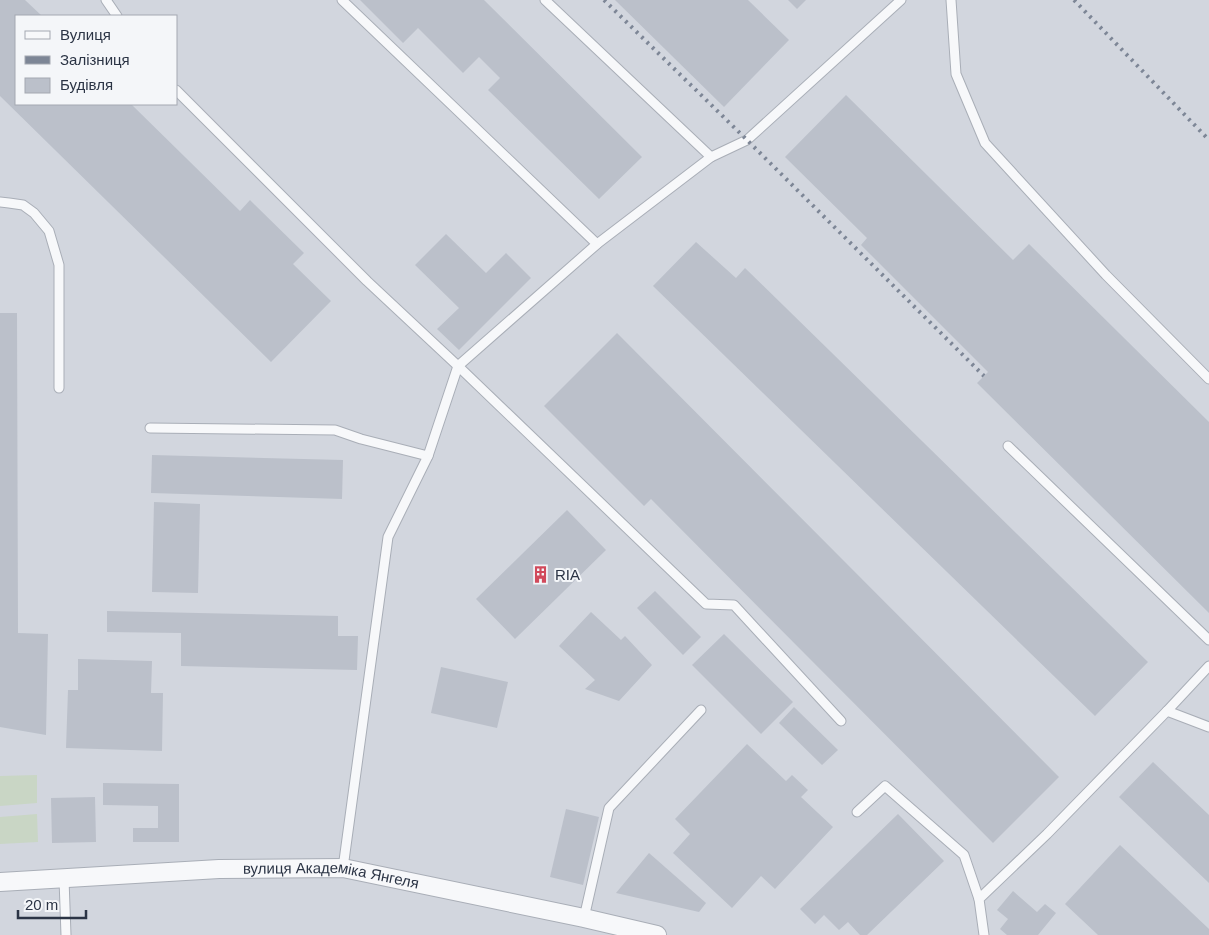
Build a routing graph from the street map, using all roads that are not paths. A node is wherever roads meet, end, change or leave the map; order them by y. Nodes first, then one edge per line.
1 (106, 0) edge
2 (342, 0) edge
3 (545, 0) edge
4 (901, 0) edge
5 (951, 0) edge
6 (116, 15) edge
7 (178, 92) edge
8 (710, 157) junction
9 (0, 202) edge
10 (597, 244) junction
11 (458, 366) junction
12 (1209, 378) edge
13 (59, 388) dead end
14 (150, 428) dead end
15 (1008, 446) dead end
16 (428, 456) junction
17 (1209, 640) edge
18 (1209, 666) edge
19 (701, 710) dead end
20 (1167, 711) junction
21 (841, 721) dead end
22 (1209, 727) edge
23 (857, 812) dead end
24 (343, 868) junction
25 (64, 879) junction
26 (0, 882) edge
27 (979, 899) junction
28 (584, 918) junction
29 (66, 935) edge
30 (657, 935) edge
31 (984, 935) edge

1 - 6 lane
2 - 10 lane
3 - 8 lane
4 - 8 lane
5 - 12 lane
7 - 11 lane
8 - 10 lane
9 - 13 lane
10 - 11 lane
11 - 16 lane
11 - 21 lane
14 - 16 lane
15 - 17 lane
16 - 24 lane
18 - 20 lane
19 - 28 lane
20 - 22 lane
20 - 27 lane
23 - 27 lane
24 - 25 street, вулиця Академіка Янгеля
24 - 28 street, вулиця Академіка Янгеля
25 - 26 street, вулиця Академіка Янгеля
25 - 29 lane
27 - 31 lane
28 - 30 street, вулиця Академіка Янгеля

